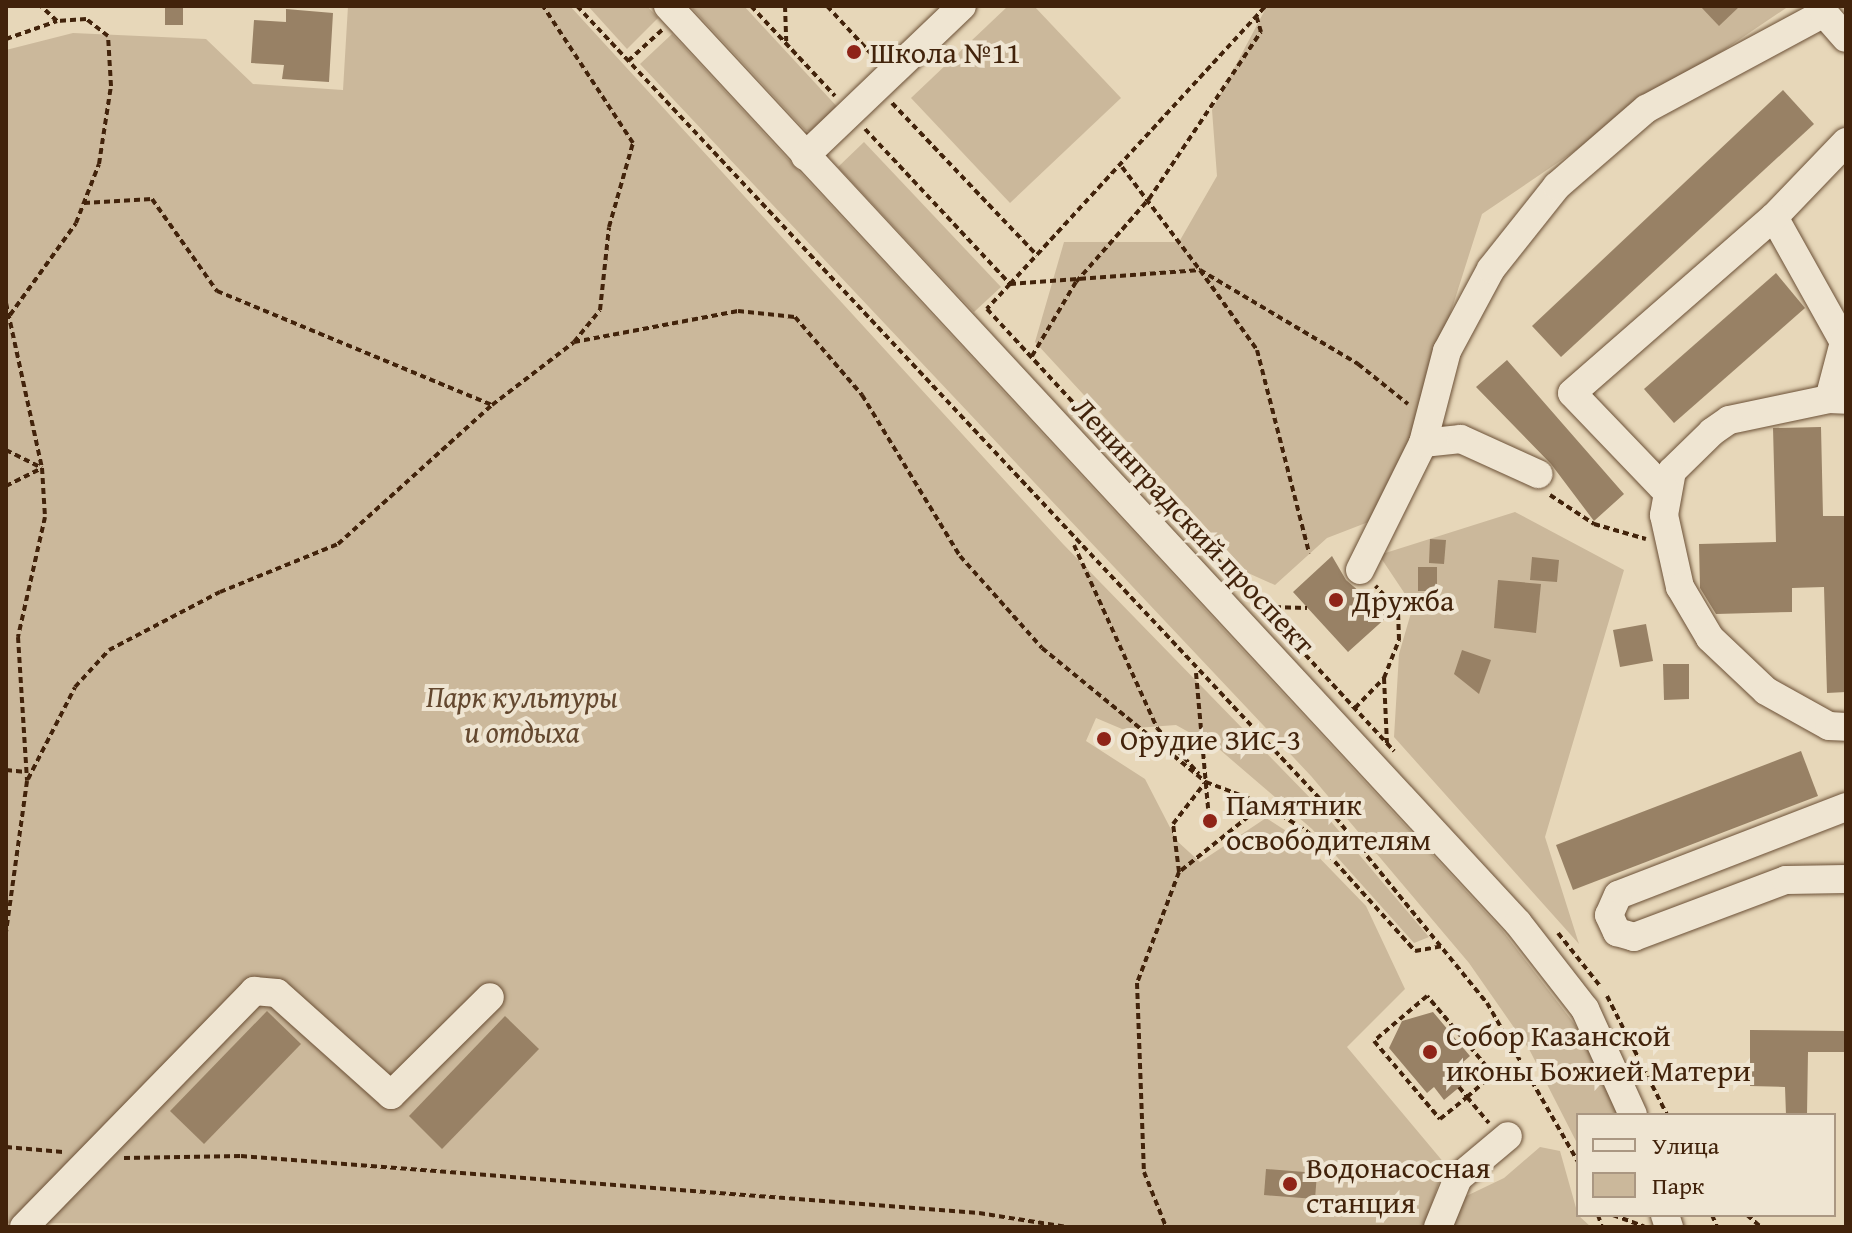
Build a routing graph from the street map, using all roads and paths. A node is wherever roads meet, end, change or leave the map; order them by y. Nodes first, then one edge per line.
1 (41, 6) edge
2 (543, 6) edge
3 (577, 6) edge
4 (751, 6) edge
5 (785, 6) edge
6 (827, 6) edge
7 (962, 6) edge
8 (1266, 6) edge
9 (1818, 10) edge
10 (672, 11) edge
11 (1257, 18) junction
12 (57, 21) junction
13 (1846, 38) edge
14 (6, 39) edge
15 (786, 44) junction
16 (1846, 54) edge
17 (628, 61) junction
18 (884, 81) junction
19 (850, 113) junction
20 (1846, 142) edge
21 (805, 156) junction
22 (1122, 167) junction
23 (1149, 199) junction
24 (84, 203) junction
25 (1774, 217) junction
26 (1037, 255) junction
27 (1200, 270) junction
28 (1076, 282) junction
29 (1010, 284) junction
30 (6, 303) edge
31 (10, 315) junction
32 (574, 342) junction
33 (1032, 356) junction
34 (1838, 399) edge
35 (492, 405) junction
36 (1426, 432) junction
37 (6, 450) edge
38 (42, 468) junction
39 (1538, 474) dead end
40 (6, 486) edge
41 (1665, 490) junction
42 (1072, 538) junction
43 (1309, 553) dead end
44 (1360, 570) joint
45 (1263, 607) junction
46 (1307, 608) dead end
47 (1196, 671) junction
48 (1384, 678) junction
49 (1355, 708) junction
50 (1846, 727) edge
51 (1387, 743) junction
52 (1402, 760) dead end
53 (6, 770) edge
54 (26, 772) junction
55 (27, 781) junction
56 (1206, 782) junction
57 (1264, 804) junction
58 (1846, 807) edge
59 (1208, 808) dead end
60 (1179, 872) junction
61 (1846, 879) edge
62 (1549, 923) dead end
63 (6, 932) edge
64 (1443, 946) junction
65 (490, 997) dead end
66 (1459, 1087) dead end
67 (1467, 1097) junction
68 (1632, 1113) edge
69 (1666, 1113) edge
70 (1506, 1138) joint
71 (6, 1147) edge
72 (92, 1155) junction
73 (1576, 1158) edge
74 (1618, 1217) edge
75 (24, 1227) edge
76 (1067, 1227) edge
77 (1166, 1227) edge
78 (1438, 1227) edge
79 (1646, 1227) edge

1 - 12 path
2 - 32 path
3 - 17 path
4 - 15 path
5 - 15 path
6 - 18 path
7 - 18 street
8 - 11 path
9 - 13 street
9 - 16 street
9 - 36 street
10 - 17 path
10 - 21 street, Ленинградский проспект
11 - 22 path
11 - 23 path
12 - 14 path
12 - 24 path
15 - 19 path
17 - 42 path
18 - 19 street
18 - 26 path
19 - 21 street
19 - 29 path
20 - 25 street
21 - 68 street, Ленинградский проспект
22 - 23 path
22 - 26 path
23 - 27 path
23 - 28 path
24 - 31 path
24 - 35 path
25 - 34 street
25 - 41 street
26 - 29 path
27 - 28 path
27 - 36 path
27 - 43 path
28 - 29 path
28 - 33 path
29 - 33 path
30 - 31 path
31 - 38 path
32 - 35 path
32 - 56 path
33 - 45 path
34 - 41 street
35 - 55 path
36 - 39 street
36 - 44 street
37 - 38 path
38 - 40 path
38 - 54 path
41 - 50 street
42 - 47 path
42 - 56 path
44 - 48 path
45 - 46 path
45 - 49 path
47 - 56 path
47 - 64 path
48 - 49 path
48 - 51 path
49 - 51 path
51 - 52 path
53 - 54 path
54 - 55 path
55 - 63 path
56 - 57 path
56 - 59 path
56 - 60 path
57 - 60 path
57 - 64 path
58 - 61 street
60 - 77 path
62 - 69 path
64 - 73 path
65 - 72 street
66 - 67 path
67 - 67 path
67 - 70 path
70 - 78 street
71 - 72 path
72 - 75 street
72 - 76 path
74 - 79 path

